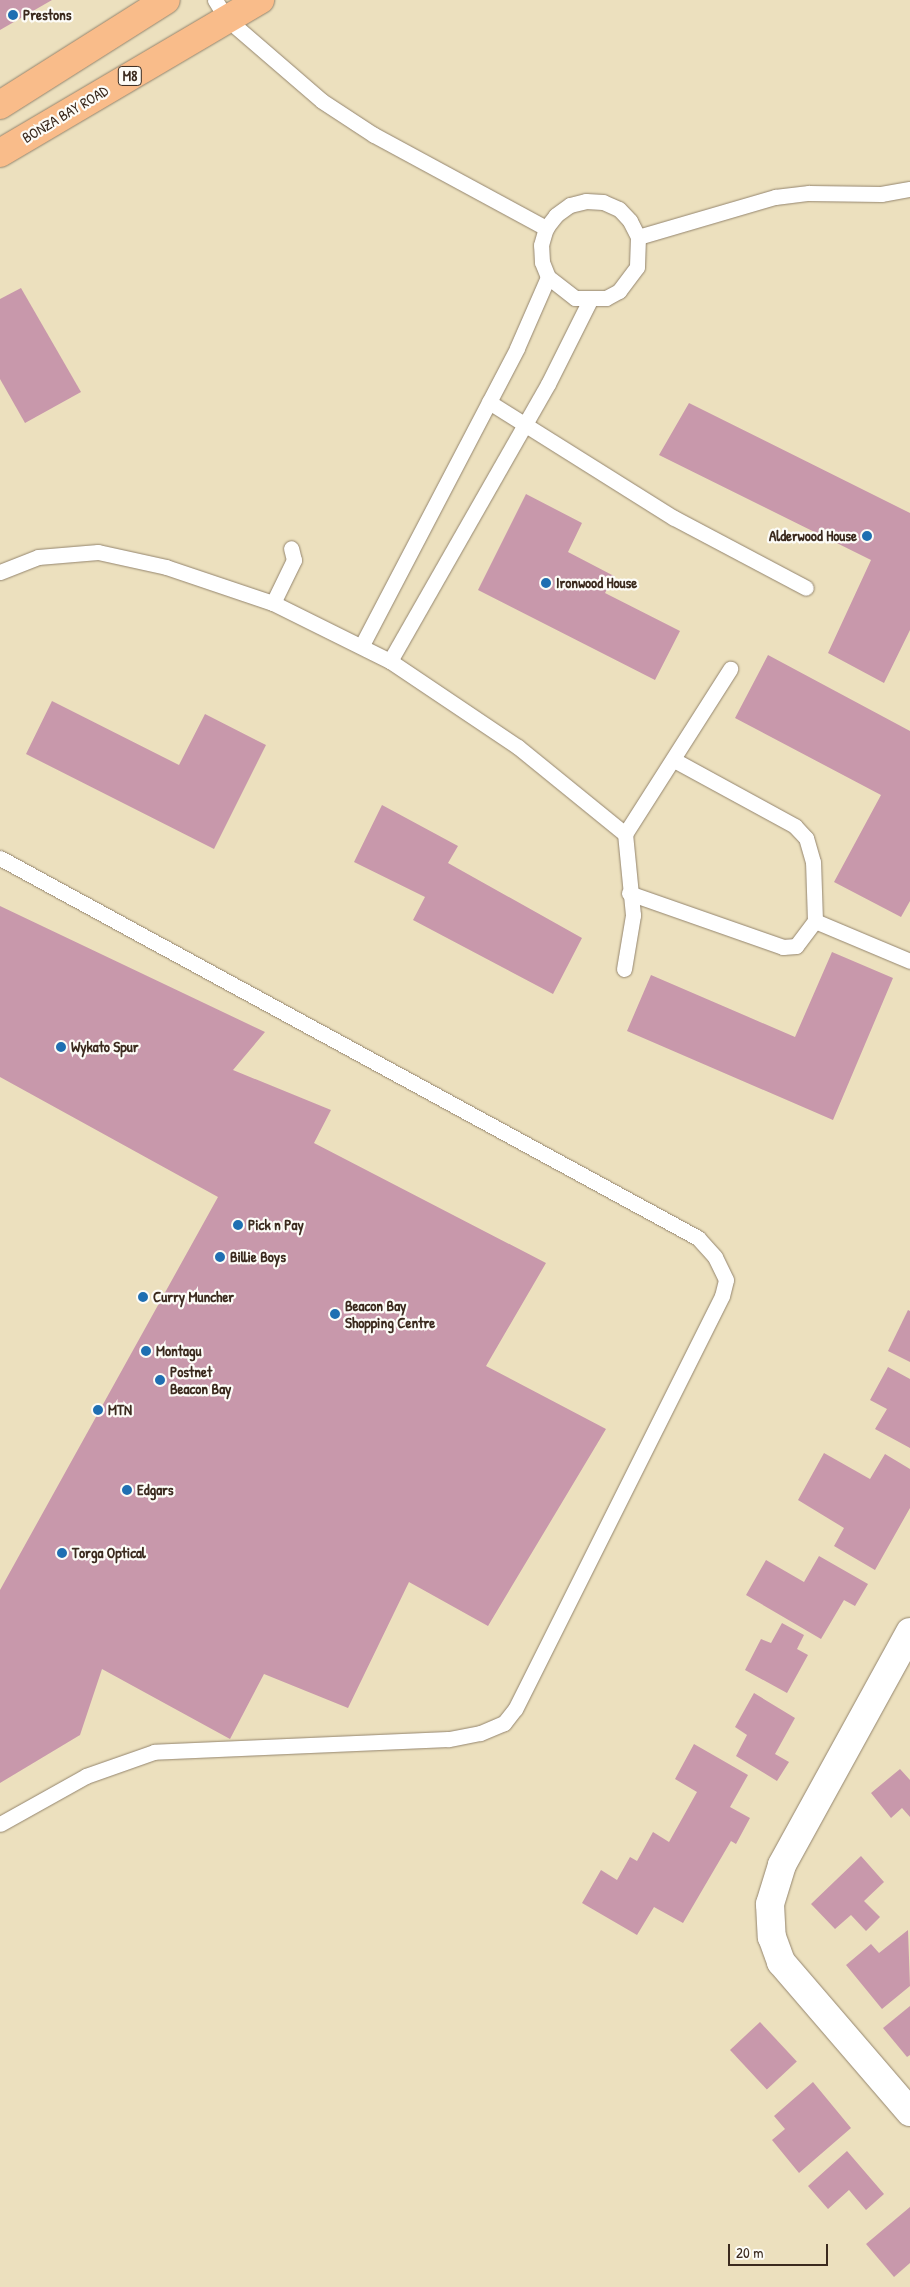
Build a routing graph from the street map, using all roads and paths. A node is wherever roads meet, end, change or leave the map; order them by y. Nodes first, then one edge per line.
1 (166, 0) edge
2 (260, 0) edge
3 (221, 10) edge
4 (0, 105) edge
5 (0, 153) edge
6 (910, 189) edge
7 (546, 228) junction
8 (638, 236) junction
9 (548, 277) junction
10 (590, 300) junction
11 (489, 402) junction
12 (525, 424) junction
13 (291, 548) dead end
14 (0, 572) edge
15 (806, 588) dead end
16 (274, 603) junction
17 (362, 646) junction
18 (390, 661) junction
19 (730, 669) dead end
20 (674, 760) junction
21 (624, 834) junction
22 (0, 858) edge
23 (629, 893) junction
24 (815, 921) junction
25 (910, 961) edge
26 (624, 969) dead end
27 (908, 1642) edge
28 (0, 1824) edge
29 (910, 2112) edge

1 - 4 main road
2 - 3 main road, BONZA BAY ROAD / M8
3 - 5 main road, BONZA BAY ROAD / M8
3 - 7 lane
6 - 8 lane
7 - 8 lane
7 - 9 lane
8 - 10 lane
9 - 10 lane
9 - 11 lane
10 - 12 lane
11 - 12 lane
11 - 17 lane
12 - 15 lane
12 - 18 lane
13 - 16 lane
14 - 16 lane
16 - 17 lane
17 - 18 lane
18 - 21 lane
19 - 20 lane
20 - 21 lane
20 - 24 lane
21 - 23 lane
22 - 28 lane
23 - 24 lane
23 - 26 lane
24 - 25 lane
27 - 29 street

